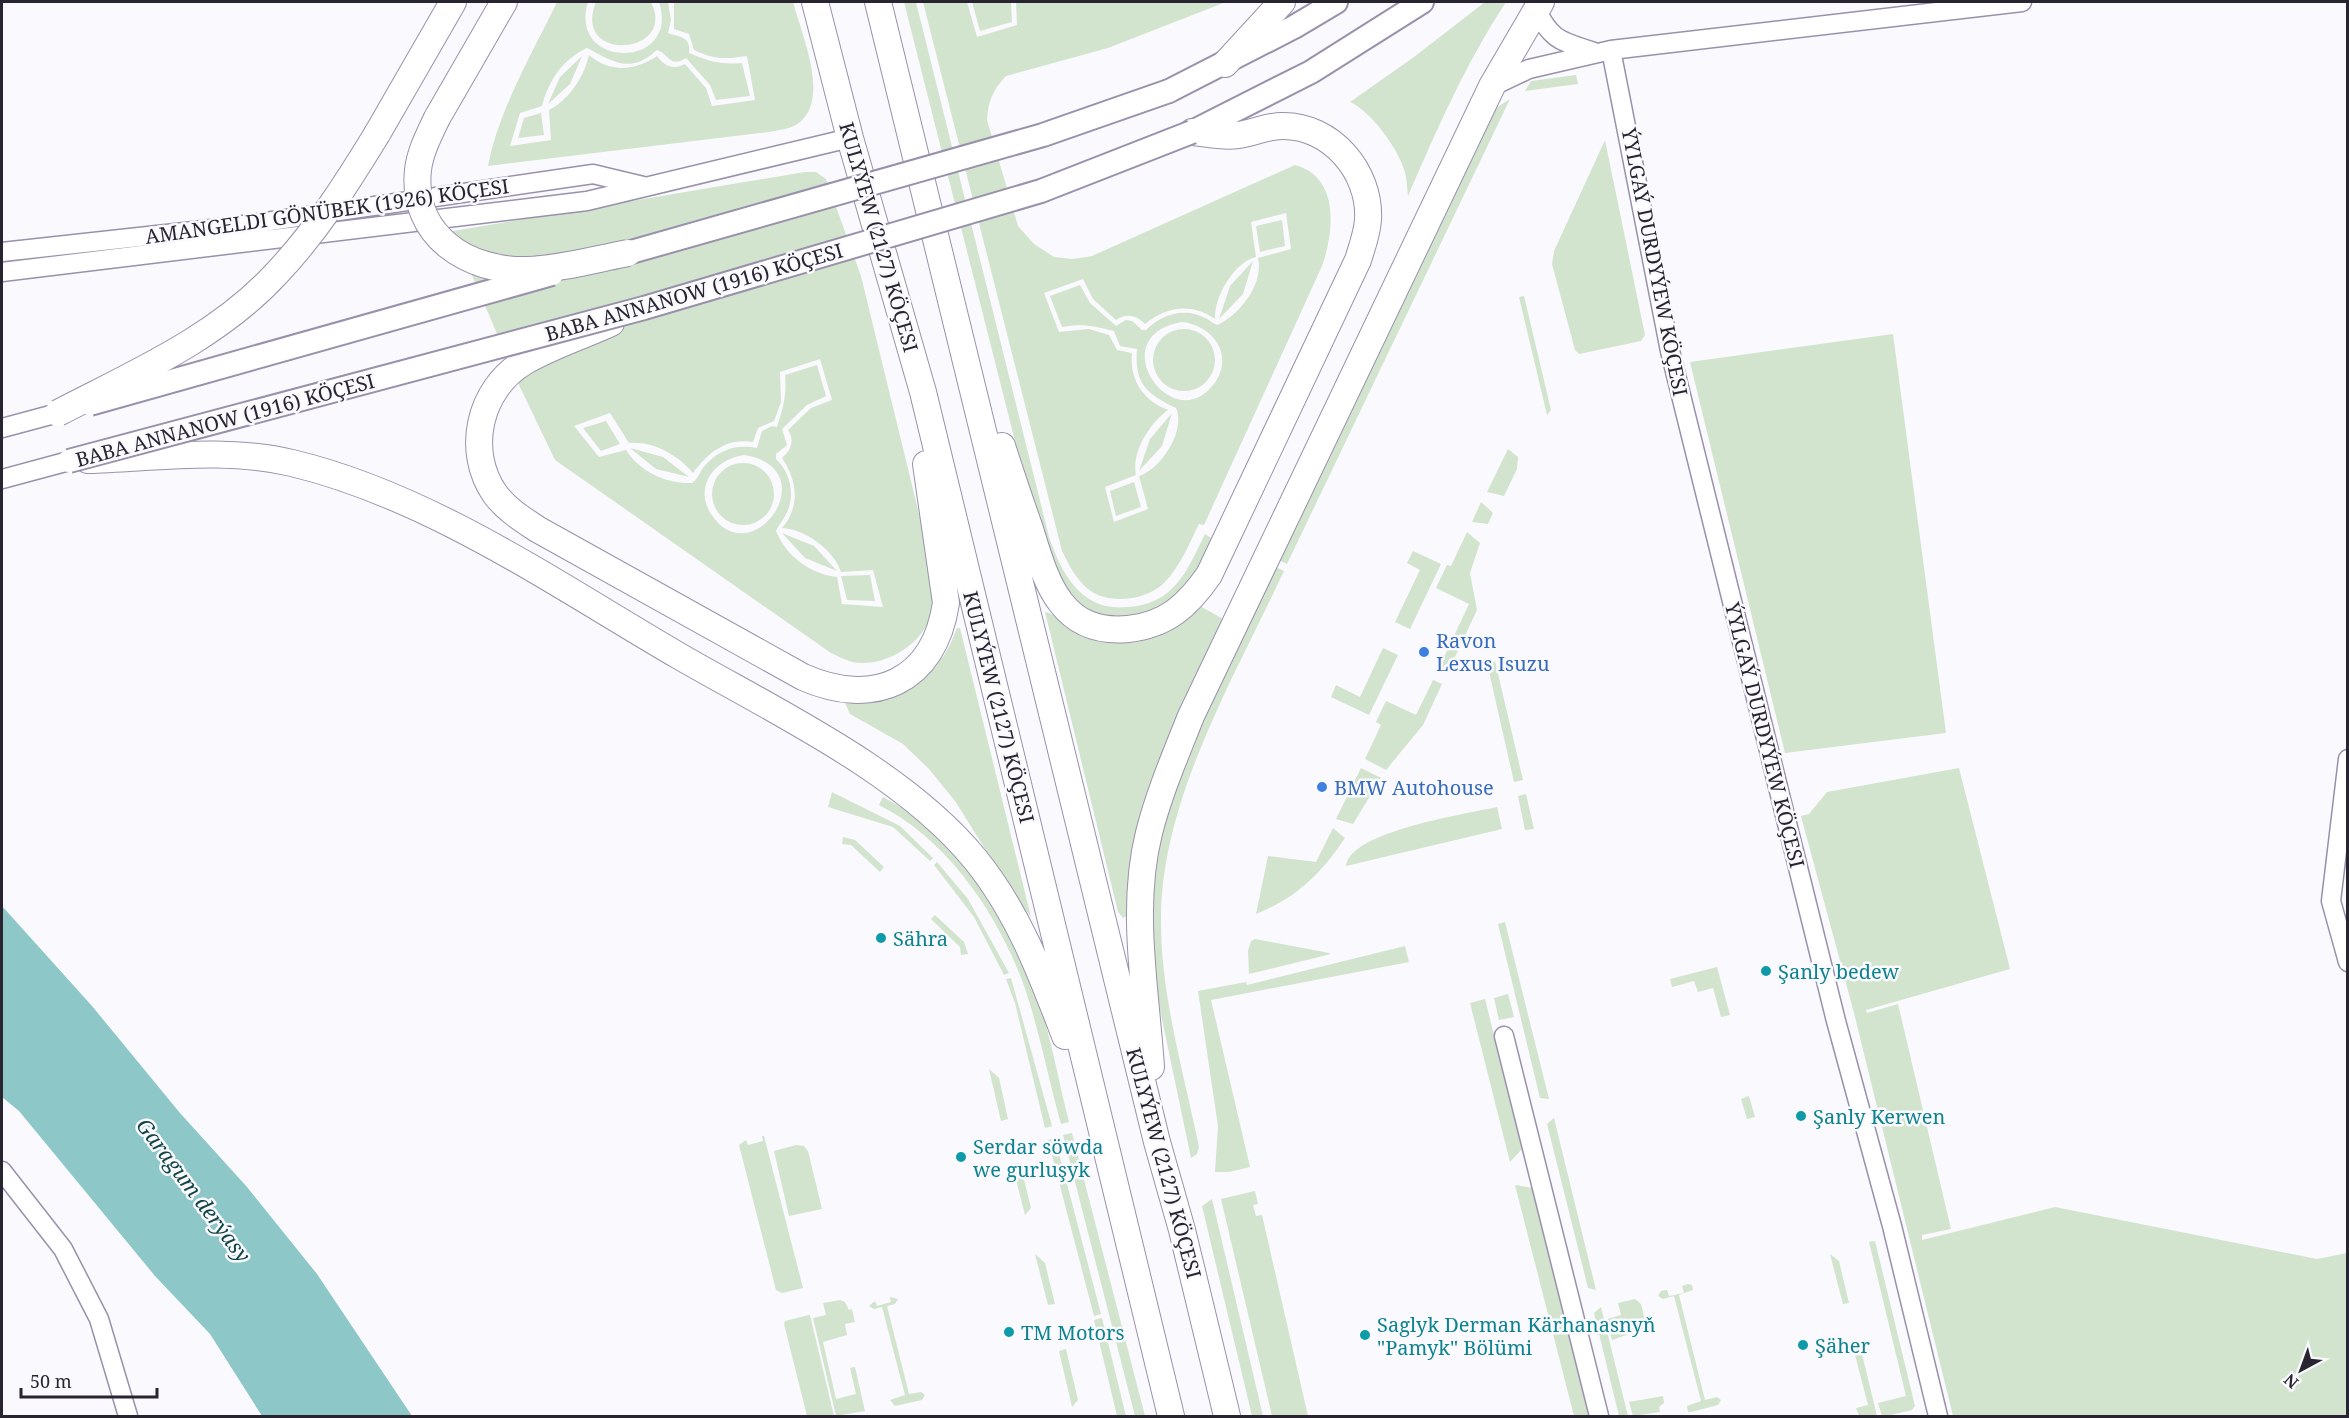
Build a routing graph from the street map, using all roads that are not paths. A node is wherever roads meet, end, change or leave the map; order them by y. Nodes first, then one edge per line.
1 (453, 2) edge
2 (504, 2) edge
3 (815, 2) edge
4 (878, 2) edge
5 (1282, 2) edge
6 (1336, 2) edge
7 (1422, 2) edge
8 (2022, 2) edge
9 (1539, 5) edge
10 (1603, 51) junction
11 (1225, 64) junction
12 (1492, 86) junction
13 (1192, 132) junction
14 (850, 138) junction
15 (651, 188) junction
16 (2, 252) edge
17 (628, 253) junction
18 (2, 272) edge
19 (644, 308) junction
20 (967, 367) junction
21 (923, 392) junction
22 (58, 413) junction
23 (2, 428) edge
24 (69, 461) junction
25 (2, 479) edge
26 (2348, 759) edge
27 (2348, 962) edge
28 (1504, 1036) dead end
29 (1104, 1141) junction
30 (1157, 1142) junction
31 (2, 1171) edge
32 (128, 1416) edge
33 (1171, 1416) edge
34 (1227, 1416) edge
35 (1599, 1416) edge
36 (1938, 1416) edge

1 - 22 highway, bridge
2 - 17 highway, bridge
3 - 14 highway, KULYÝEW (2127) KÖÇESI
4 - 20 highway, KULYÝEW (2127) KÖÇESI
5 - 11 highway
6 - 11 main road
7 - 13 main road, BABA ANNANOW (1916) KÖÇESI
8 - 10 street
9 - 10 street
9 - 12 highway
10 - 12 street
10 - 36 street, ÝYLGAÝ DURDYÝEW KÖÇESI
11 - 17 main road, bridge
12 - 30 highway
13 - 19 main road, BABA ANNANOW (1916) KÖÇESI, bridge
13 - 20 highway
14 - 15 street, AMANGELDI GÖNÜBEK (1926) KÖÇESI
14 - 21 highway, KULYÝEW (2127) KÖÇESI
15 - 16 street, AMANGELDI GÖNÜBEK (1926) KÖÇESI
15 - 18 street, AMANGELDI GÖNÜBEK (1926) KÖÇESI
17 - 22 main road, bridge
19 - 21 highway, bridge
19 - 24 main road, BABA ANNANOW (1916) KÖÇESI, bridge
20 - 30 highway, KULYÝEW (2127) KÖÇESI
21 - 29 highway, KULYÝEW (2127) KÖÇESI
22 - 23 street
24 - 25 street, BABA ANNANOW (1916) KÖÇESI
24 - 29 highway, bridge
26 - 27 street
28 - 35 street
29 - 33 highway, KULYÝEW (2127) KÖÇESI
30 - 34 highway, KULYÝEW (2127) KÖÇESI
31 - 32 street

